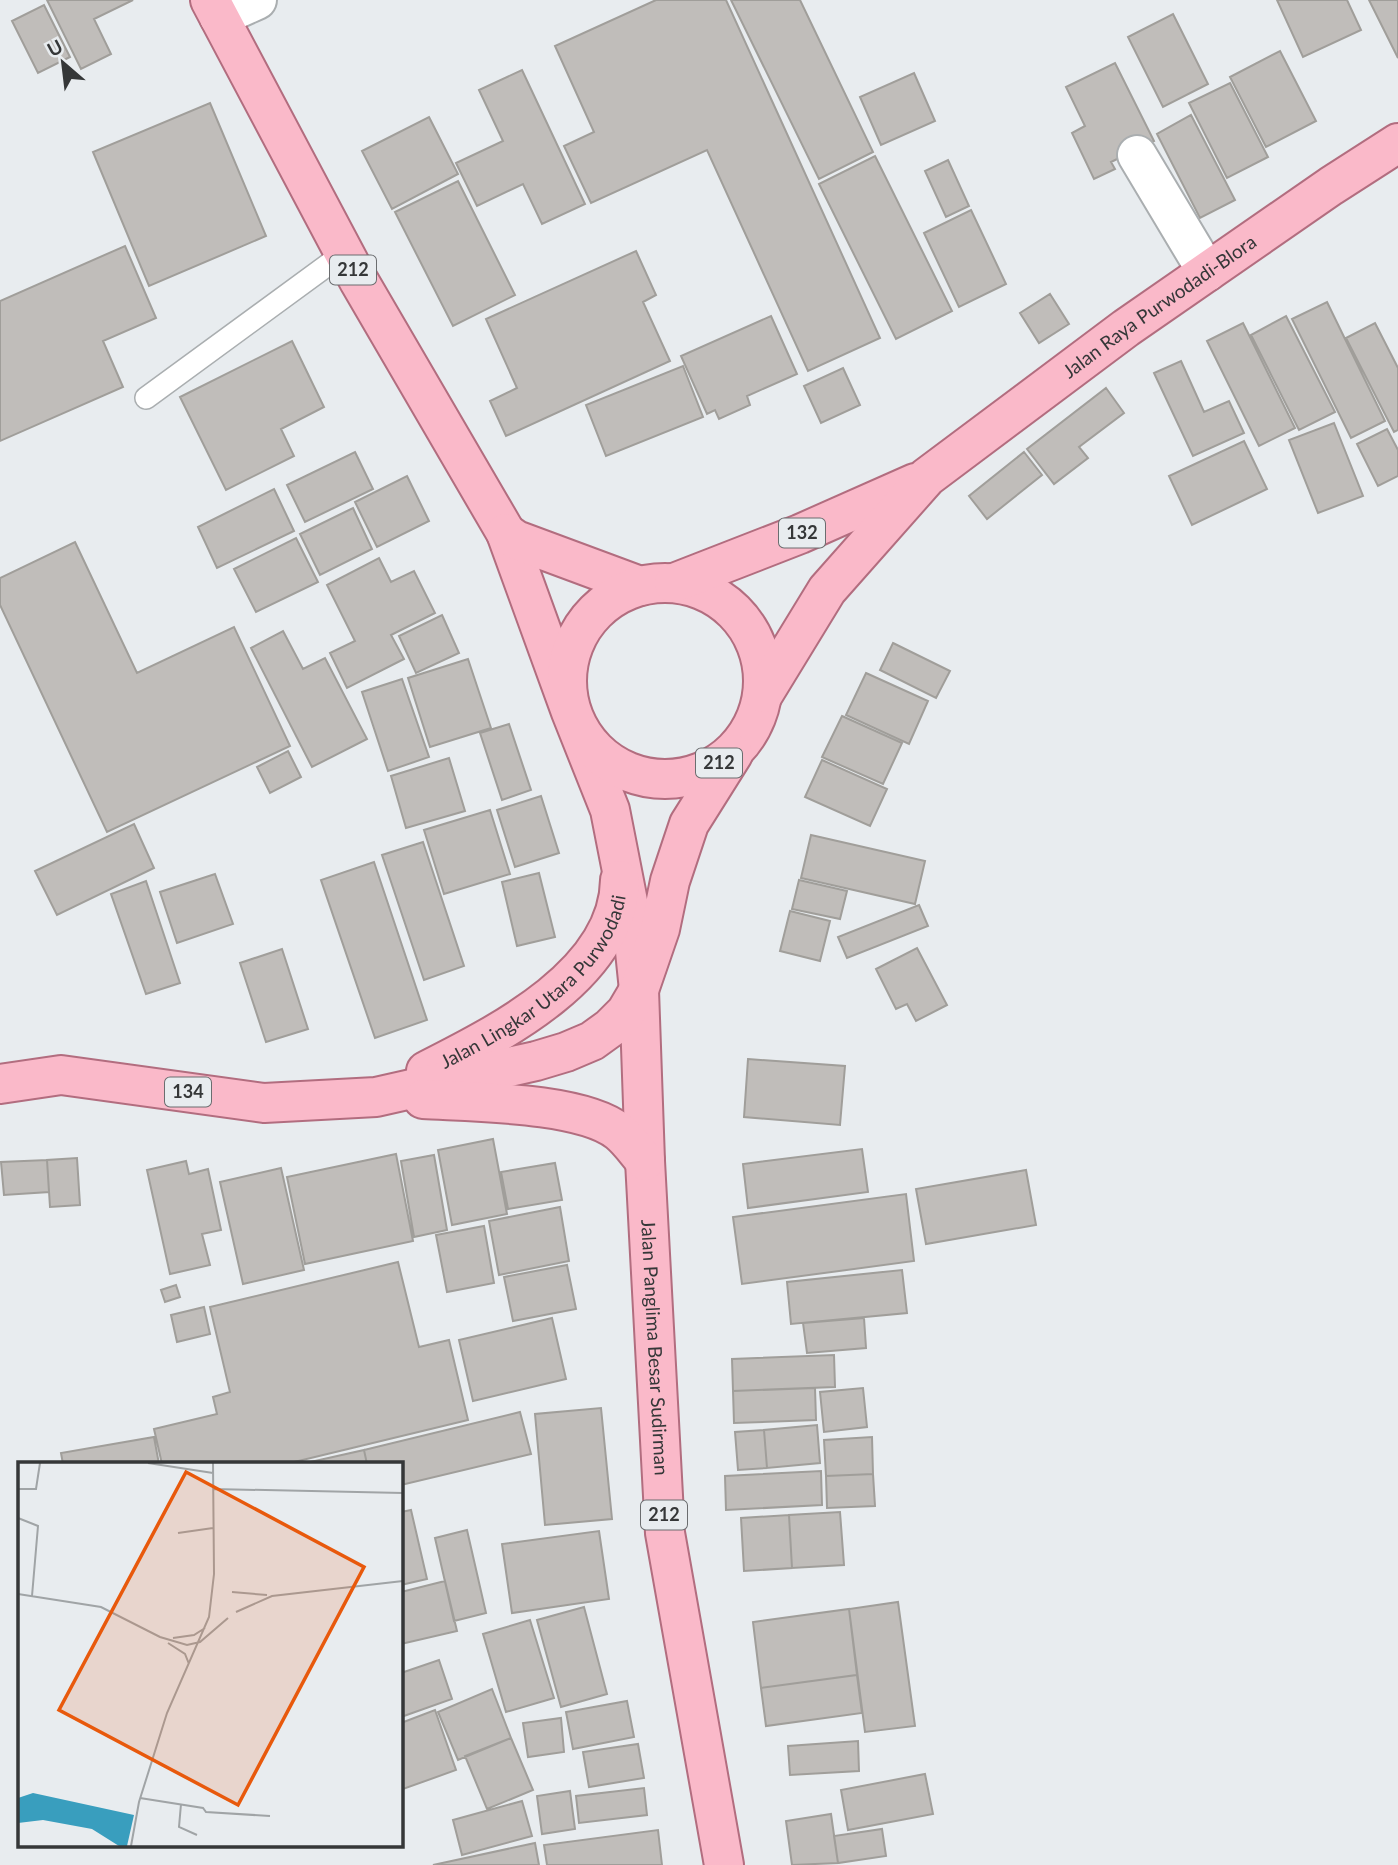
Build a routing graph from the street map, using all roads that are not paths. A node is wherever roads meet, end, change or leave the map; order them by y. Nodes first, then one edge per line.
1 (257, 0) edge
2 (215, 8) edge
3 (1398, 144) edge
4 (1137, 155) dead end
5 (344, 253) junction
6 (1207, 272) junction
7 (146, 398) dead end
8 (927, 477) junction
9 (506, 533) junction
10 (657, 584) junction
11 (764, 693) junction
12 (571, 712) junction
13 (733, 754) junction
14 (620, 863) junction
15 (639, 989) junction
16 (0, 1084) edge
17 (376, 1097) junction
18 (645, 1161) junction
19 (724, 1865) edge

1 - 2 street
2 - 5 main road, 212
3 - 6 main road, Jalan Raya Purwodadi-Blora
4 - 6 street
5 - 7 lane
5 - 9 main road, 212
6 - 8 main road, Jalan Raya Purwodadi-Blora
8 - 10 main road, Jalan Raya Purwodadi-Blora / 132
8 - 11 main road, Jalan Raya Purwodadi-Blora
9 - 10 main road, 212
9 - 12 main road, 212
10 - 11 main road, 212
10 - 12 main road, 212
11 - 13 main road, 212
12 - 13 main road, 212
12 - 14 main road, 212
13 - 15 main road, 212
14 - 15 main road, 212
14 - 17 main road, Jalan Lingkar Utara Purwodadi / 134
15 - 17 main road, Jalan Lingkar Utara Purwodadi / 134
15 - 18 main road, 212
16 - 17 main road, Jalan Lingkar Utara Purwodadi / 134
17 - 18 main road, 134
18 - 19 main road, Jalan Panglima Besar Sudirman / 212

